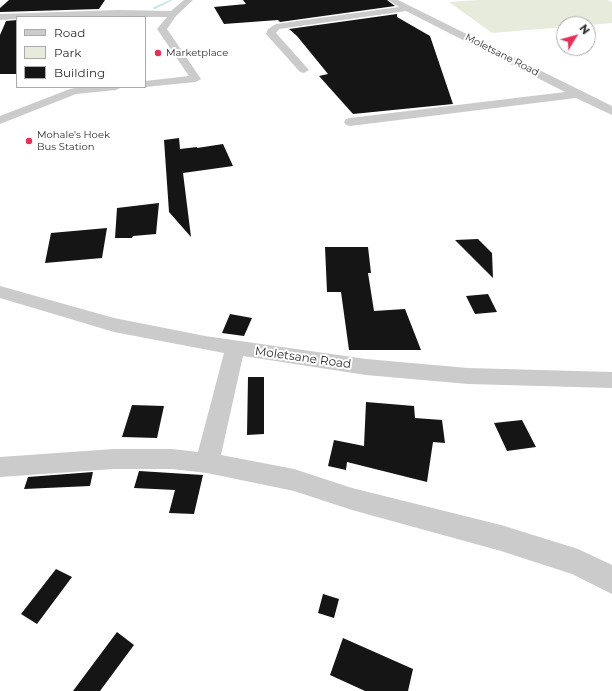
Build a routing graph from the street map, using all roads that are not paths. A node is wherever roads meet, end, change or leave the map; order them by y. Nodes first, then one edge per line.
1 (189, 0) edge
2 (392, 0) edge
3 (407, 8) junction
4 (173, 14) junction
5 (16, 16) edge
6 (30, 16) edge
7 (0, 17) edge
8 (304, 70) dead end
9 (146, 84) edge
10 (108, 88) edge
11 (577, 94) junction
12 (610, 108) edge
13 (0, 120) edge
14 (350, 122) dead end
15 (0, 292) edge
16 (235, 348) junction
17 (612, 380) edge
18 (207, 463) junction
19 (0, 467) edge
20 (612, 580) edge

1 - 4 street
2 - 3 street, Moletsane Road
3 - 8 street
3 - 11 street, Moletsane Road
4 - 6 street
4 - 9 street
5 - 7 street
10 - 13 street
11 - 12 street, Moletsane Road
11 - 14 street
15 - 16 street, Moletsane Road
16 - 17 street, Moletsane Road
16 - 18 street
18 - 19 street
18 - 20 street

